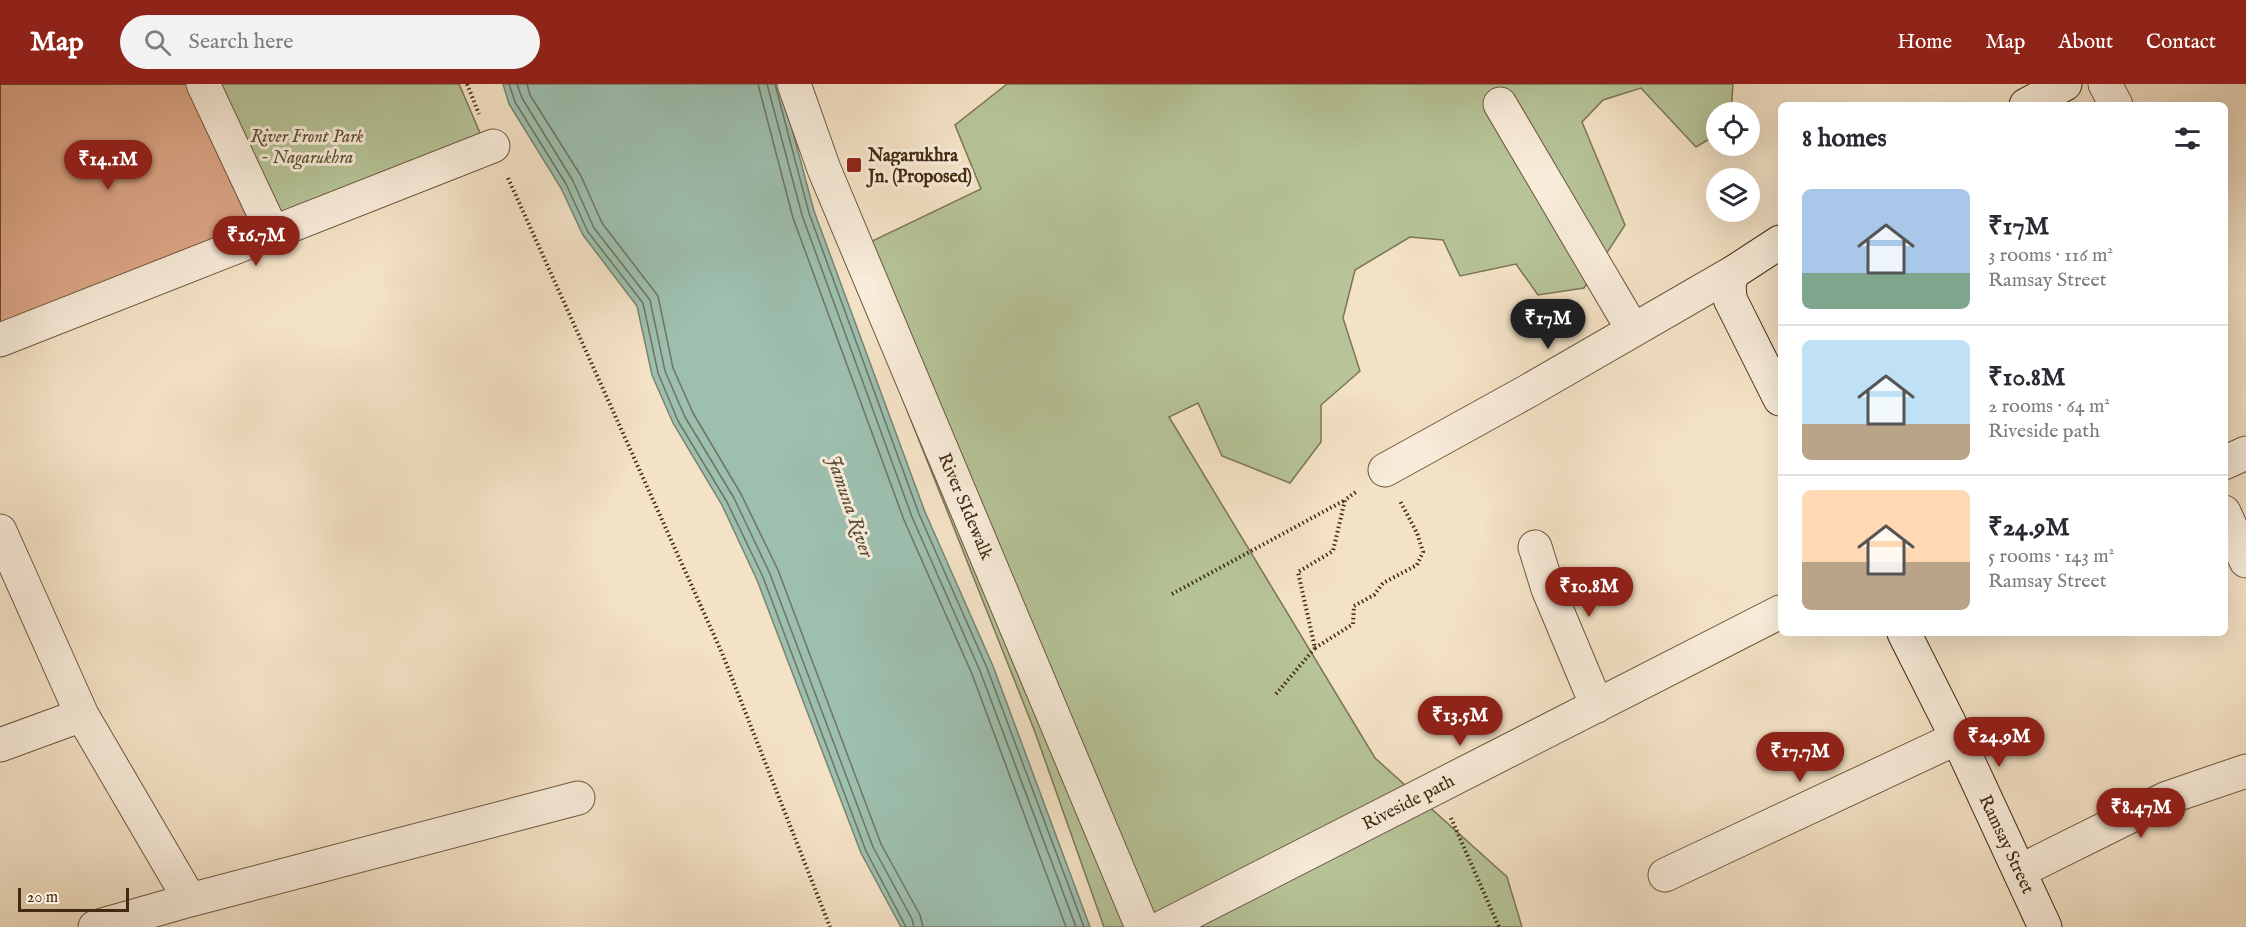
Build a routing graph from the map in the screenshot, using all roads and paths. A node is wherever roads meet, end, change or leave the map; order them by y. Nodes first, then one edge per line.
1 (203, 84) edge
2 (467, 84) edge
3 (794, 84) edge
4 (2065, 84) edge
5 (2105, 84) edge
6 (2032, 102) edge
7 (2114, 102) edge
8 (1500, 104) dead end
9 (493, 146) junction
10 (273, 232) junction
11 (1778, 243) edge
12 (1734, 272) junction
13 (1633, 330) junction
14 (0, 340) edge
15 (1778, 395) edge
16 (2246, 453) edge
17 (2228, 461) edge
18 (1385, 470) junction
19 (1345, 500) junction
20 (2228, 521) edge
21 (0, 531) edge
22 (1535, 547) dead end
23 (2246, 561) edge
24 (1172, 594) dead end
25 (1778, 613) edge
26 (1906, 636) edge
27 (1315, 648) junction
28 (1276, 694) dead end
29 (1598, 706) junction
30 (82, 715) junction
31 (1957, 738) junction
32 (0, 745) edge
33 (2246, 771) edge
34 (1437, 787) junction
35 (578, 798) dead end
36 (2020, 871) junction
37 (1665, 875) dead end
38 (190, 900) junction
39 (94, 927) edge
40 (830, 927) edge
41 (1142, 927) edge
42 (1163, 927) edge
43 (1499, 927) edge
44 (2045, 927) edge

1 - 10 street
2 - 9 path
3 - 41 street, River SIdewalk
4 - 6 street
5 - 7 street
8 - 13 street
9 - 10 street
9 - 40 path
10 - 14 street
11 - 12 street
12 - 13 street
12 - 15 street
13 - 18 street
16 - 17 street
18 - 19 path
18 - 27 path
19 - 24 path
19 - 27 path
20 - 23 street
21 - 30 street
22 - 29 street
25 - 29 street, Riveside path
26 - 31 street, Ramsay Street
27 - 28 path
29 - 34 street, Riveside path
30 - 32 street
30 - 38 street
31 - 36 street, Ramsay Street
31 - 37 street
33 - 36 street
34 - 42 street, Riveside path
34 - 43 path
35 - 38 street
36 - 44 street, Ramsay Street
38 - 39 street

